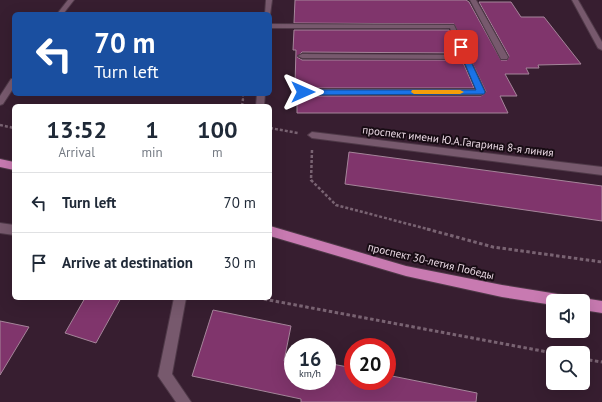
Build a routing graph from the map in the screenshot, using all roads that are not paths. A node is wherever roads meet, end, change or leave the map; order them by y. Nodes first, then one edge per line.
1 (71, 0) edge
2 (269, 0) edge
3 (474, 0) edge
4 (575, 0) edge
5 (62, 12) edge
6 (268, 12) edge
7 (272, 26) edge
8 (602, 48) edge
9 (302, 56) dead end
10 (504, 56) dead end
11 (465, 57) junction
12 (12, 85) edge
13 (303, 92) dead end
14 (0, 102) edge
15 (312, 135) road end
16 (602, 172) edge
17 (0, 228) edge
18 (12, 230) edge
19 (272, 232) edge
20 (546, 298) edge
21 (180, 300) edge
22 (590, 305) edge
23 (602, 307) edge
24 (184, 402) edge

1 - 5 street
2 - 6 street
3 - 10 street
4 - 8 street
7 - 11 street
9 - 11 street
11 - 13 street
12 - 14 street
15 - 16 street, проспект имени Ю.А.Гагарина 8-я линия
17 - 18 street
19 - 20 main road, проспект 30-летия Победы
21 - 24 street
22 - 23 main road

